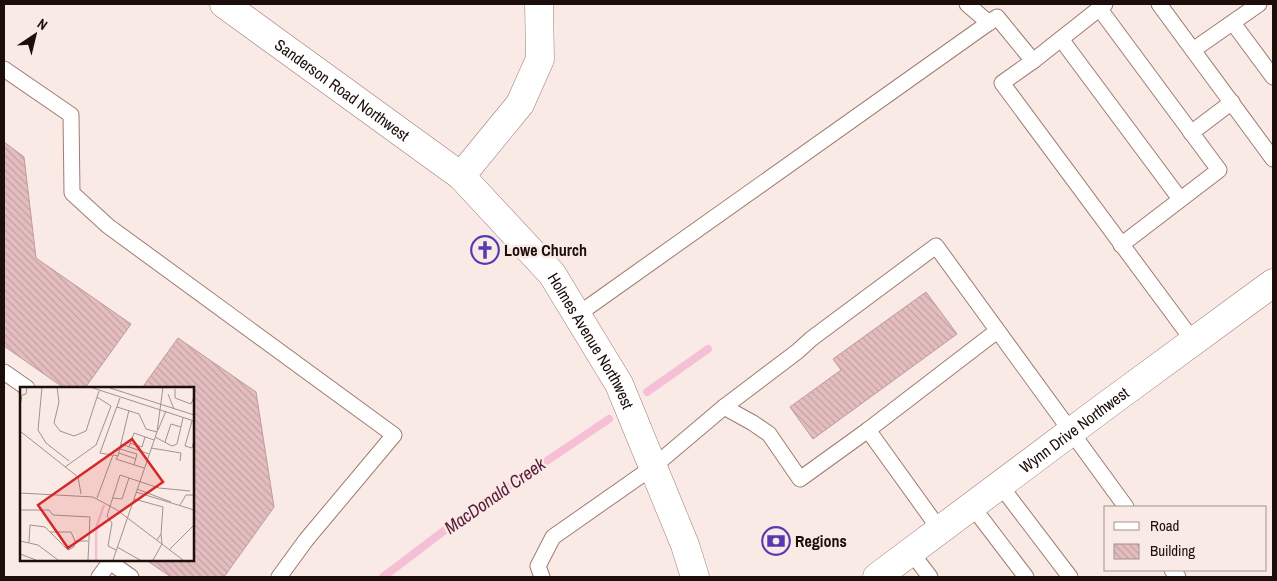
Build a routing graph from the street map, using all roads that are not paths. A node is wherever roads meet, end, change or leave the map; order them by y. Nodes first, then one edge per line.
1 (224, 4) edge
2 (539, 4) edge
3 (967, 4) edge
4 (1159, 4) edge
5 (1259, 4) edge
6 (1102, 6) edge
7 (990, 23) junction
8 (1233, 23) junction
9 (1061, 38) junction
10 (1193, 50) junction
11 (1033, 61) junction
12 (4, 68) edge
13 (1273, 77) edge
14 (1232, 102) junction
15 (1191, 133) junction
16 (1273, 159) edge
17 (461, 176) junction
18 (1180, 199) junction
19 (1121, 245) junction
20 (1273, 283) edge
21 (577, 316) junction
22 (997, 331) junction
23 (1194, 342) junction
24 (4, 372) edge
25 (26, 387) edge
26 (724, 407) junction
27 (868, 430) junction
28 (1071, 432) junction
29 (653, 467) junction
30 (1000, 485) junction
31 (972, 506) junction
32 (1125, 506) edge
33 (940, 530) junction
34 (910, 552) junction
35 (111, 561) edge
36 (100, 577) edge
37 (131, 577) edge
38 (279, 577) edge
39 (542, 577) edge
40 (695, 577) edge
41 (877, 577) edge
42 (930, 577) edge
43 (1026, 577) edge
44 (1070, 577) edge

1 - 17 street, Sanderson Road Northwest
2 - 17 street
3 - 7 lane
4 - 10 lane
5 - 8 lane
6 - 9 lane
6 - 15 lane
7 - 11 lane
7 - 21 lane
8 - 10 lane
8 - 13 lane
9 - 11 lane
9 - 18 lane
10 - 14 lane
11 - 19 lane
12 - 38 lane
14 - 15 lane
14 - 16 lane
15 - 18 lane
17 - 21 street, Holmes Avenue Northwest
18 - 19 lane
19 - 23 lane
20 - 23 street, Wynn Drive Northwest
21 - 29 street, Holmes Avenue Northwest
22 - 26 lane
22 - 27 lane
22 - 28 lane
23 - 28 street, Wynn Drive Northwest
24 - 25 lane
26 - 27 lane
26 - 29 lane
27 - 33 lane
28 - 30 street, Wynn Drive Northwest
28 - 32 lane
29 - 39 lane
29 - 40 street, Holmes Avenue Northwest
30 - 31 street, Wynn Drive Northwest
30 - 44 lane
31 - 33 street, Wynn Drive Northwest
31 - 43 lane
33 - 34 street, Wynn Drive Northwest
34 - 41 street, Wynn Drive Northwest
34 - 42 lane
35 - 36 lane
35 - 37 lane

